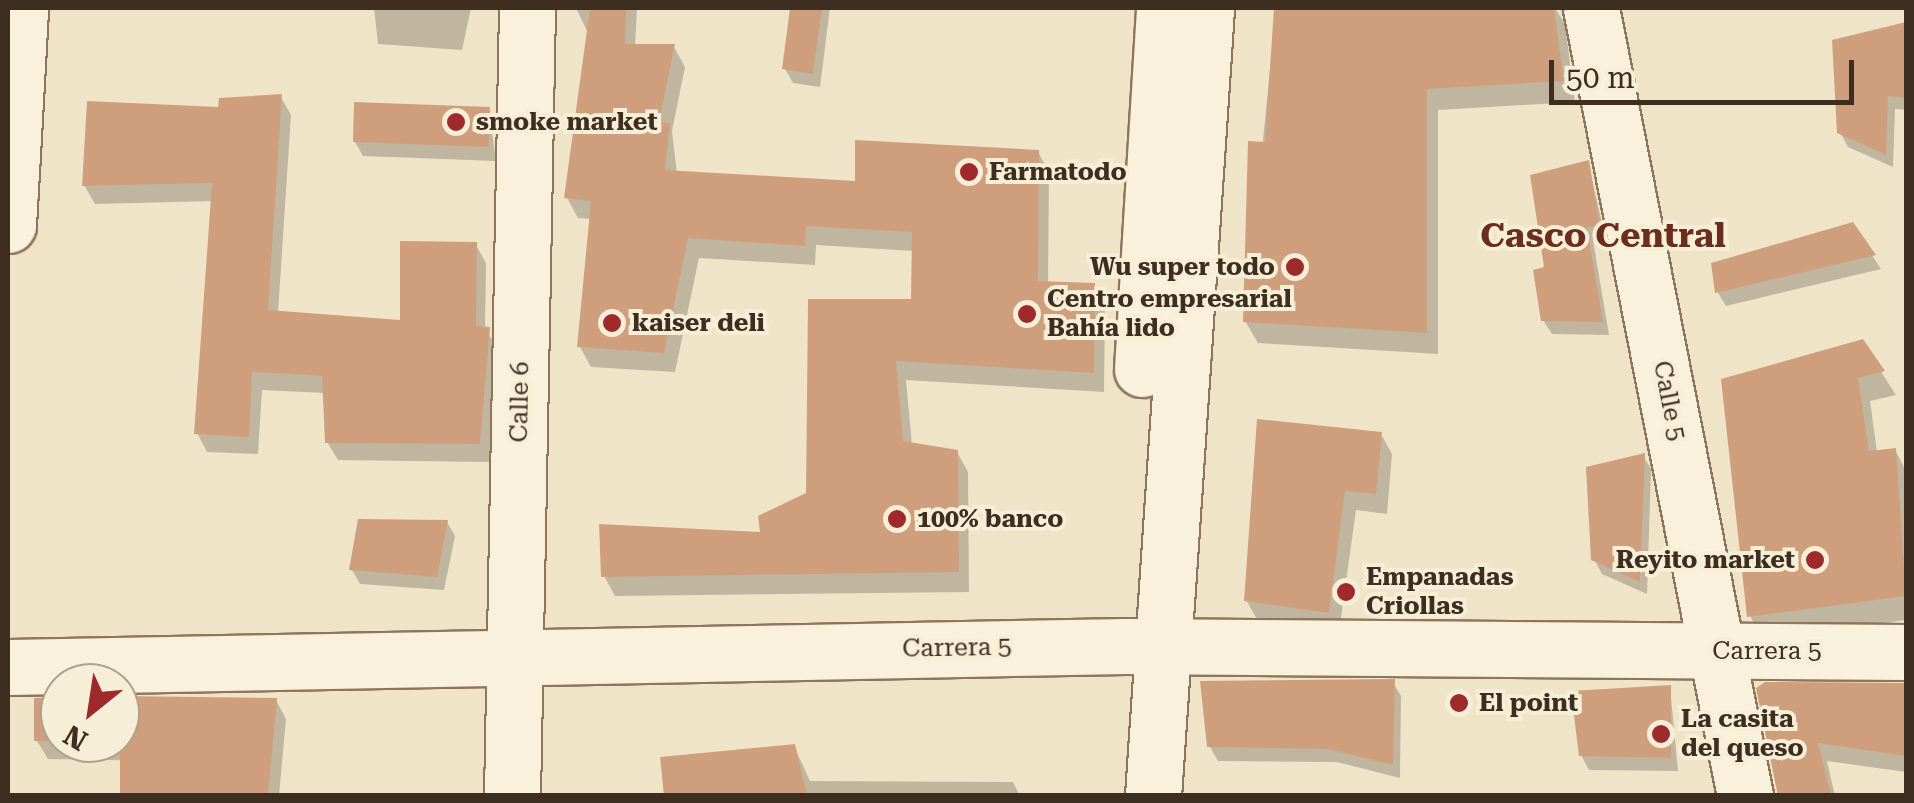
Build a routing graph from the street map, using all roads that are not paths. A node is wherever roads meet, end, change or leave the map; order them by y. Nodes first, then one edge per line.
1 (20, 8) edge
2 (527, 8) edge
3 (1164, 8) edge
4 (1206, 8) edge
5 (1591, 8) edge
6 (8, 225) edge
7 (1142, 647) junction
8 (1718, 651) junction
9 (1906, 652) edge
10 (516, 654) junction
11 (8, 667) edge
12 (512, 796) edge
13 (1114, 796) edge
14 (1153, 796) edge
15 (1745, 796) edge

1 - 6 street
2 - 10 street, Calle 6
3 - 7 street
4 - 7 street
5 - 8 street, Calle 5
7 - 8 street, Carrera 5
7 - 10 street, Carrera 5
7 - 13 street
7 - 14 street
8 - 9 street, Carrera 5
8 - 15 street, Calle 5
10 - 11 street, Carrera 5
10 - 12 street, Calle 6

